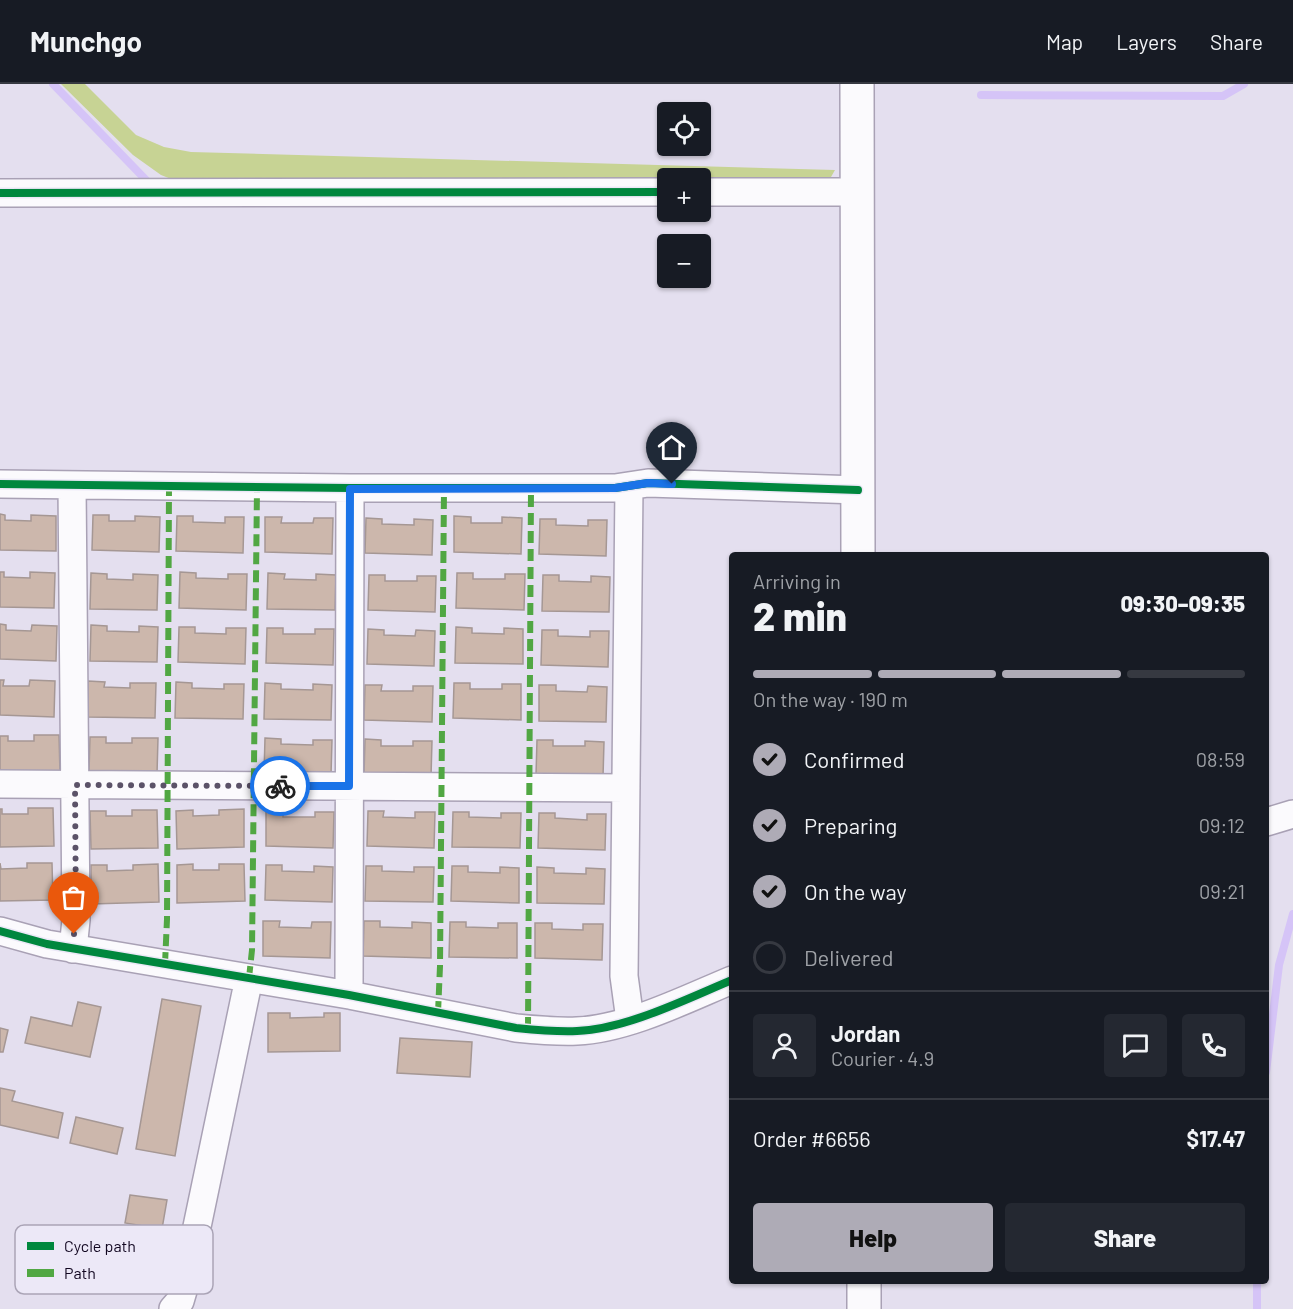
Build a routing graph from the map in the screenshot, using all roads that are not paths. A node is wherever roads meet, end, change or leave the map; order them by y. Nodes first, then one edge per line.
1 (857, 84) edge
2 (657, 192) edge
3 (711, 192) edge
4 (857, 192) junction
5 (0, 193) edge
6 (0, 484) edge
7 (72, 485) junction
8 (629, 486) junction
9 (350, 489) junction
10 (858, 490) junction
11 (858, 552) edge
12 (0, 784) edge
13 (75, 785) junction
14 (349, 786) junction
15 (626, 788) junction
16 (1293, 814) edge
17 (1269, 821) edge
18 (0, 931) edge
19 (73, 949) junction
20 (249, 978) junction
21 (729, 981) edge
22 (349, 995) junction
23 (630, 1020) junction
24 (197, 1225) edge
25 (864, 1284) edge
26 (182, 1294) edge
27 (173, 1309) edge
28 (864, 1309) edge

1 - 4 main road
2 - 5 street
3 - 4 street
4 - 10 main road
6 - 7 street
7 - 9 street
7 - 13 street
8 - 9 street
8 - 10 street
8 - 15 street
9 - 14 street
10 - 11 main road
12 - 13 street
13 - 14 street
13 - 19 street
14 - 15 street
14 - 22 street
15 - 23 street
16 - 17 street
18 - 19 street
19 - 20 street
20 - 22 street
20 - 24 street
21 - 23 street
22 - 23 street
25 - 28 main road
26 - 27 street

